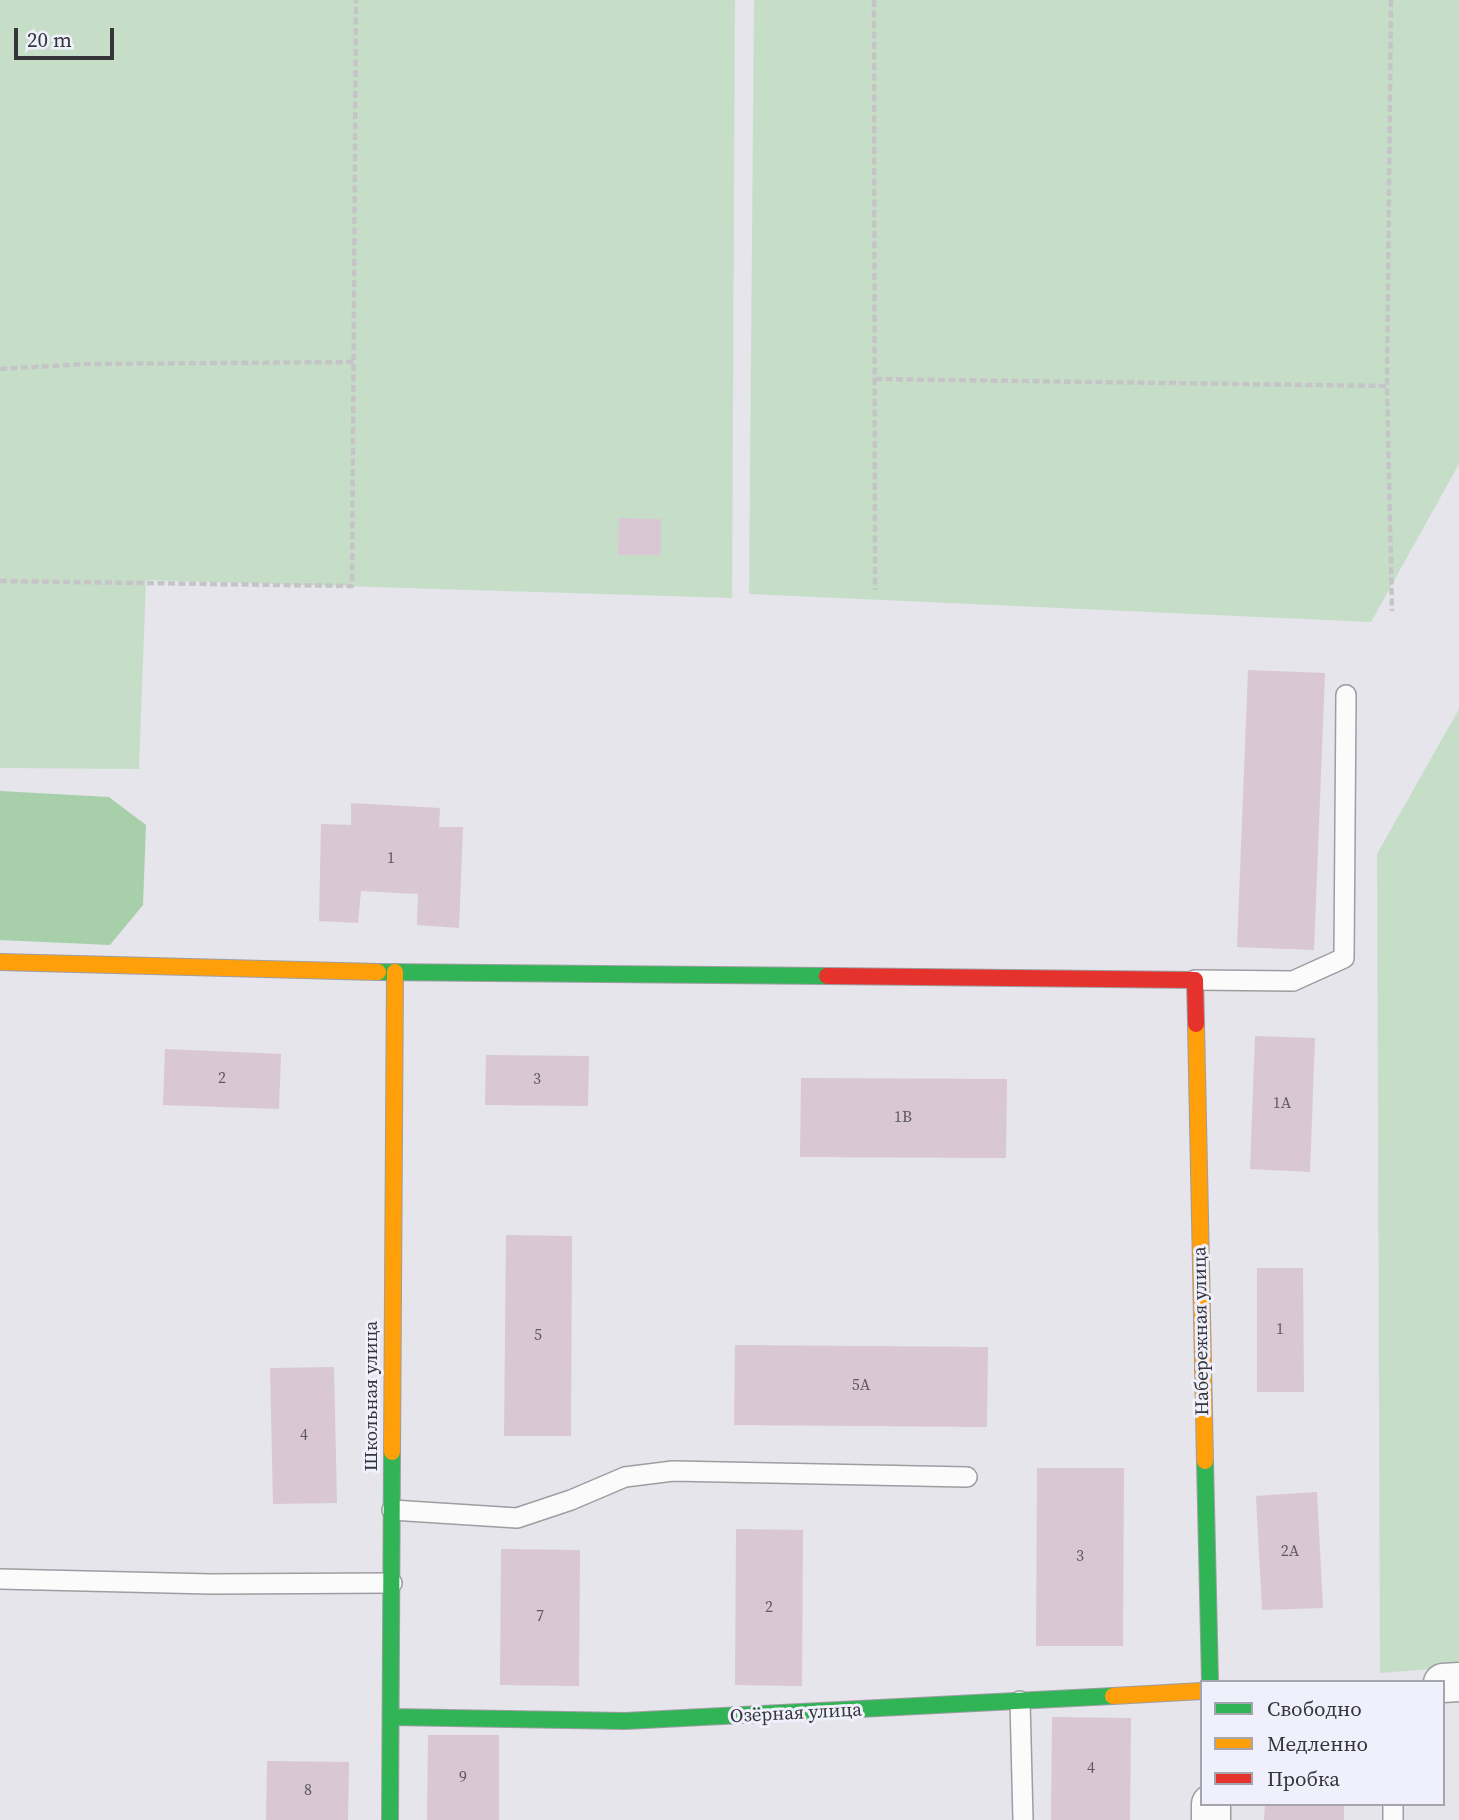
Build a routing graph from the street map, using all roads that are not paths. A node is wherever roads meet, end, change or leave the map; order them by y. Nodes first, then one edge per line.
1 (1346, 695) dead end
2 (0, 962) edge
3 (395, 972) junction
4 (1195, 980) junction
5 (967, 1477) dead end
6 (392, 1510) junction
7 (0, 1579) edge
8 (391, 1583) junction
9 (1210, 1680) edge
10 (1200, 1691) edge
11 (1020, 1702) junction
12 (391, 1717) junction
13 (390, 1820) edge
14 (1023, 1820) edge

1 - 4 lane
2 - 3 street
3 - 4 street
3 - 6 street, Школьная улица
4 - 9 street, Набережная улица
5 - 6 lane
6 - 8 street, Школьная улица
7 - 8 lane
8 - 12 street, Школьная улица
10 - 11 street, Озёрная улица
11 - 12 street, Озёрная улица
11 - 14 lane
12 - 13 street, Школьная улица

